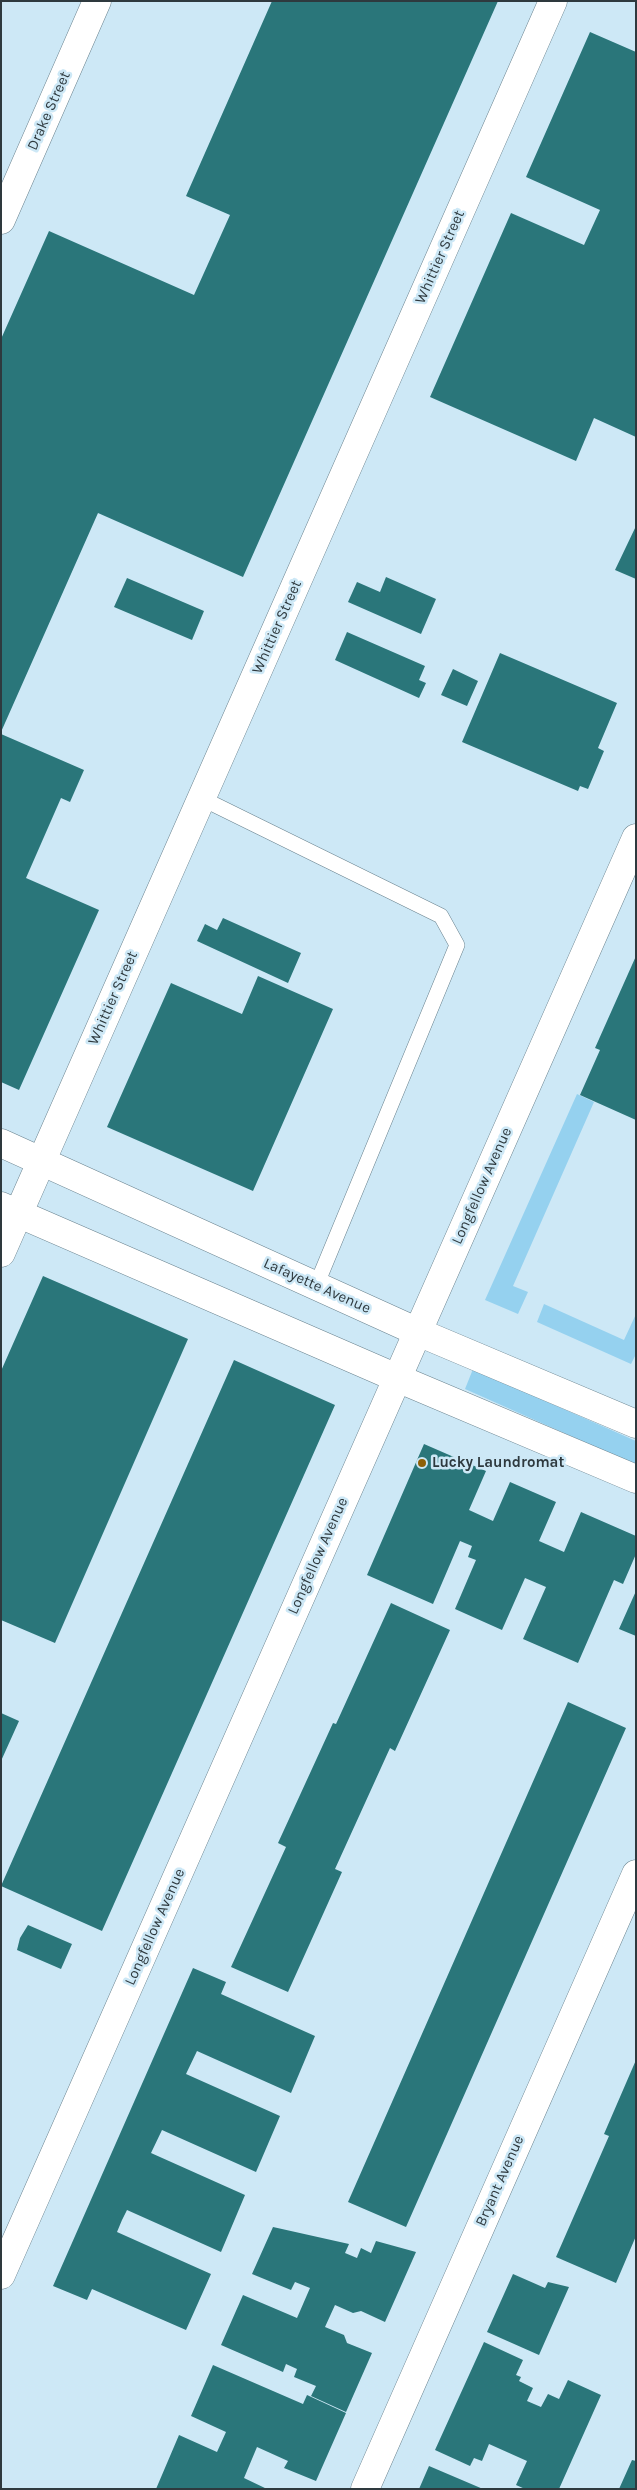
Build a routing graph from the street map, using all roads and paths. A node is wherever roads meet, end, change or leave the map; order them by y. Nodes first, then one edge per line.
1 (98, 1) edge
2 (553, 1) edge
3 (1, 220) edge
4 (201, 798) junction
5 (636, 838) edge
6 (1, 1143) edge
7 (41, 1162) junction
8 (10, 1209) edge
9 (1, 1253) edge
10 (316, 1286) junction
11 (418, 1332) junction
12 (397, 1378) junction
13 (636, 1424) edge
14 (636, 1479) edge
15 (636, 1874) edge
16 (1, 2275) edge
17 (365, 2489) edge

1 - 3 street, Drake Street
2 - 4 street, Whittier Street
4 - 7 street, Whittier Street
4 - 10 lane
5 - 11 street, Longfellow Avenue
6 - 7 street, Lafayette Avenue
7 - 8 street, Whittier Street
7 - 10 street, Lafayette Avenue
8 - 9 street, Whittier Street
8 - 12 street
10 - 11 street, Lafayette Avenue
11 - 12 street, Longfellow Avenue
11 - 13 street, Lafayette Avenue
12 - 14 street
12 - 16 street, Longfellow Avenue
15 - 17 street, Bryant Avenue

